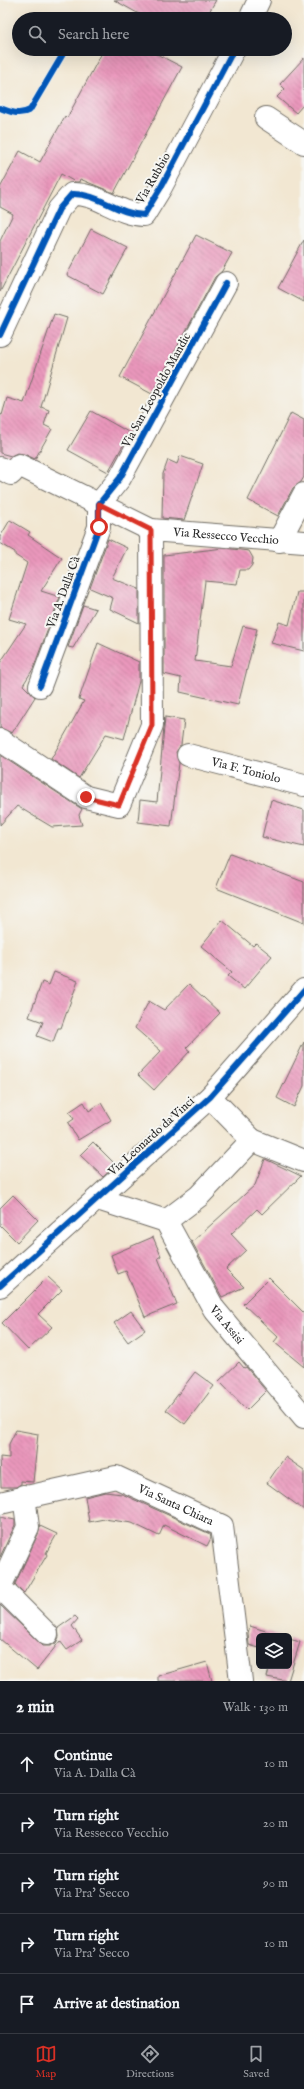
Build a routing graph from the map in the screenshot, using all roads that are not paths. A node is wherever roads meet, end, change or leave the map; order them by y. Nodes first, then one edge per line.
1 (259, 0) edge
2 (253, 12) edge
3 (230, 56) edge
4 (266, 118) dead end
5 (304, 143) edge
6 (226, 284) dead end
7 (0, 335) edge
8 (0, 468) edge
9 (304, 494) edge
10 (99, 504) junction
11 (151, 530) junction
12 (279, 541) junction
13 (304, 542) edge
14 (40, 686) dead end
15 (0, 740) edge
16 (188, 755) dead end
17 (304, 785) edge
18 (304, 990) edge
19 (210, 1097) junction
20 (252, 1140) junction
21 (304, 1161) edge
22 (98, 1199) junction
23 (166, 1221) junction
24 (0, 1286) edge
25 (304, 1417) edge
26 (24, 1496) junction
27 (0, 1503) edge
28 (48, 1634) dead end
29 (241, 1681) edge

1 - 2 street
3 - 7 street, Via Rubbio
4 - 5 street
6 - 10 street, Via San Leopoldo Mandic
8 - 10 street, Via Ressecco Vecchio
9 - 12 street
10 - 11 street, Via Ressecco Vecchio
10 - 14 street, Via A. Dalla Cà
11 - 12 street, Via Ressecco Vecchio
11 - 15 street
12 - 13 street, Via Ressecco Vecchio
16 - 17 street, Via F. Toniolo
18 - 19 street, Via Leonardo da Vinci
19 - 20 street
19 - 22 street, Via Leonardo da Vinci
20 - 21 street
20 - 23 street
22 - 23 street
22 - 24 street, Via Leonardo da Vinci
23 - 25 street, Via Assisi
26 - 27 street, Via Santa Chiara
26 - 28 street
26 - 29 street, Via Santa Chiara

